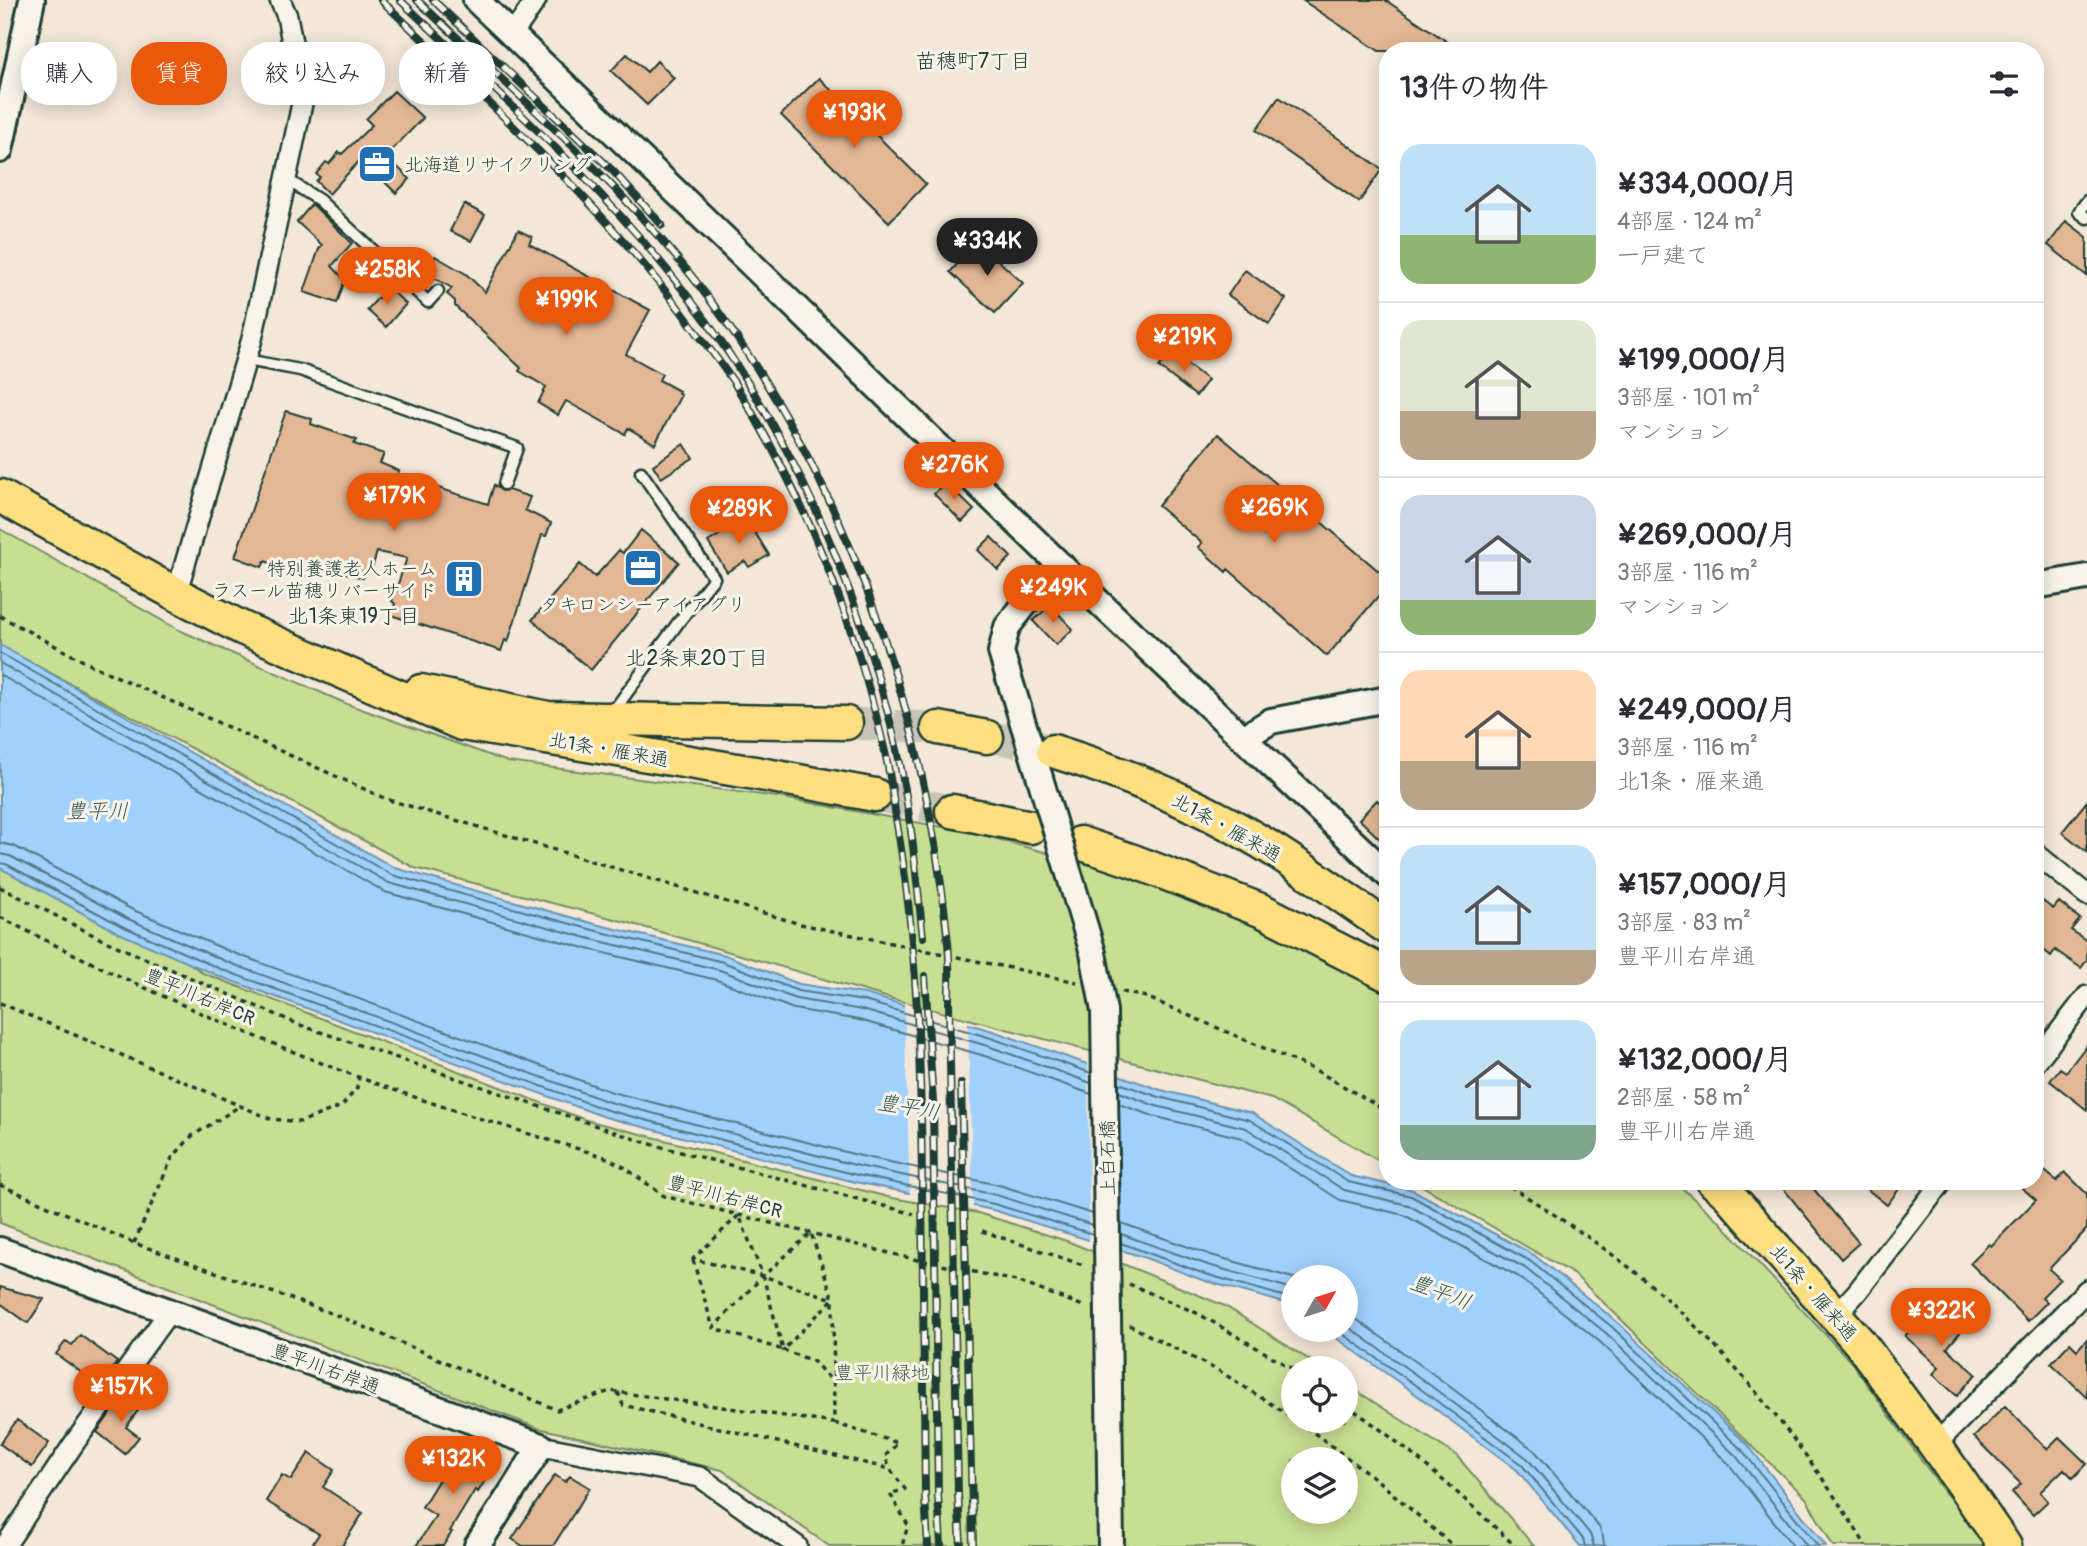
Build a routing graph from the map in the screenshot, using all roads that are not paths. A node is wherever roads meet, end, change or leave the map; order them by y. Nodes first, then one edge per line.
1 (32, 0) edge
2 (280, 0) edge
3 (476, 0) edge
4 (536, 0) edge
5 (512, 35) junction
6 (0, 150) edge
7 (286, 179) junction
8 (2087, 201) edge
9 (2087, 218) edge
10 (438, 291) dead end
11 (247, 360) dead end
12 (641, 472) dead end
13 (504, 484) dead end
14 (0, 496) edge
15 (1062, 566) junction
16 (2087, 577) edge
17 (2044, 584) edge
18 (176, 594) junction
19 (351, 677) junction
20 (1379, 701) edge
21 (607, 718) junction
22 (846, 723) tunnel mouth
23 (939, 728) tunnel mouth
24 (986, 737) tunnel mouth
25 (1243, 738) junction
26 (1046, 765) junction
27 (874, 795) tunnel mouth
28 (952, 811) tunnel mouth
29 (1031, 827) dead end
30 (1080, 843) dead end
31 (2044, 860) edge
32 (1379, 866) edge
33 (2087, 895) edge
34 (1379, 922) edge
35 (1379, 970) edge
36 (2087, 996) edge
37 (2044, 1051) edge
38 (1724, 1190) edge
39 (1936, 1190) edge
40 (0, 1250) edge
41 (2087, 1290) edge
42 (169, 1312) junction
43 (1836, 1315) junction
44 (1936, 1445) junction
45 (541, 1446) junction
46 (5, 1546) edge
47 (477, 1546) edge
48 (797, 1546) edge
49 (1111, 1546) edge
50 (2006, 1546) edge

1 - 6 street
2 - 7 street
3 - 5 street
4 - 5 street
5 - 15 street
7 - 10 lane
7 - 18 street
8 - 9 lane
11 - 13 lane
12 - 21 lane
14 - 18 highway, 北1条・雁来通
15 - 25 street
15 - 26 street, 上白石橋
16 - 17 street
18 - 19 highway, 北1条・雁来通
19 - 21 highway, 北1条・雁来通
19 - 27 highway, 北1条・雁来通
20 - 25 street
21 - 22 highway, 北1条・雁来通
23 - 24 highway
25 - 32 street
26 - 34 highway, 北1条・雁来通
26 - 49 street, 上白石橋, bridge
28 - 29 highway
30 - 35 highway
31 - 33 street
36 - 37 street
38 - 43 highway, 北1条・雁来通
39 - 43 street
40 - 42 street, 豊平川右岸通
41 - 44 street
42 - 45 street, 豊平川右岸通
42 - 46 street
43 - 44 highway, 北1条・雁来通
44 - 50 highway, 北1条・雁来通
45 - 47 street
45 - 48 street

